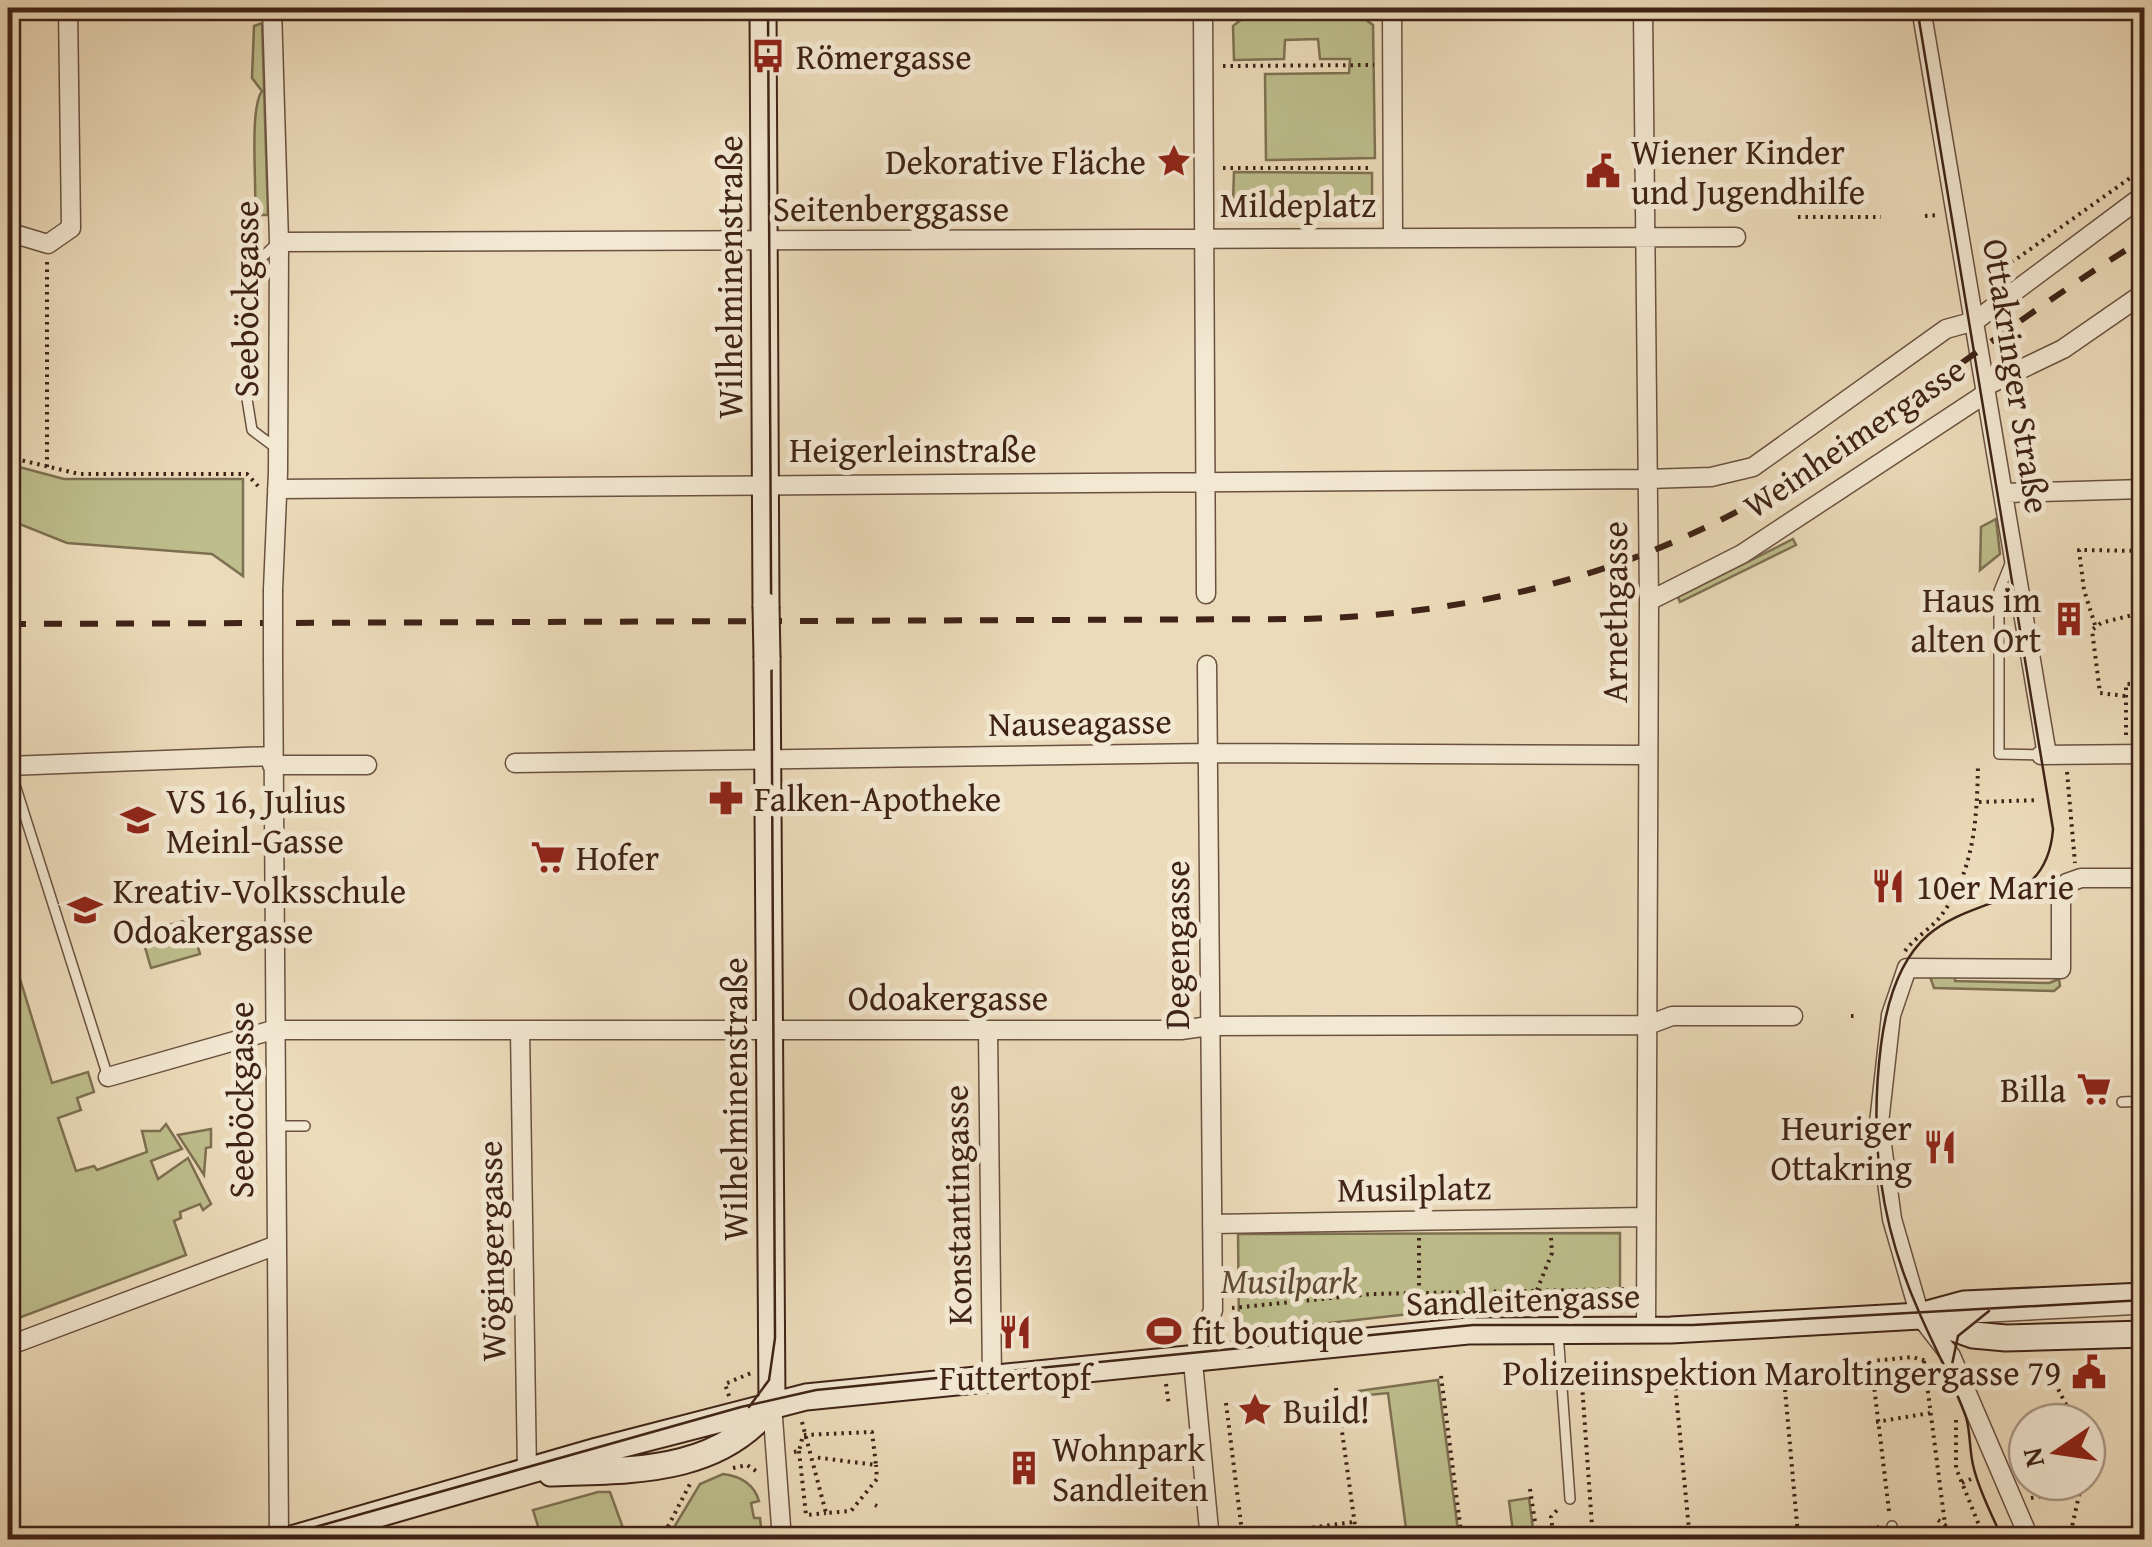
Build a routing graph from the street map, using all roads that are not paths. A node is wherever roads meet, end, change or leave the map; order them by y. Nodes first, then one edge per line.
1 (68, 8) edge
2 (272, 8) edge
3 (763, 8) edge
4 (1203, 8) edge
5 (1392, 8) edge
6 (1642, 8) edge
7 (1921, 8) edge
8 (2144, 195) edge
9 (8, 232) edge
10 (1393, 236) junction
11 (1736, 236) dead end
12 (1203, 238) junction
13 (1644, 238) junction
14 (764, 241) junction
15 (278, 242) junction
16 (2144, 293) edge
17 (1973, 323) junction
18 (1988, 385) junction
19 (278, 450) junction
20 (1205, 480) junction
21 (1647, 480) junction
22 (766, 483) junction
23 (2144, 489) edge
24 (277, 490) junction
25 (2004, 493) junction
26 (2014, 557) junction
27 (1206, 594) dead end
28 (1649, 601) junction
29 (1207, 664) dead end
30 (1208, 753) junction
31 (2144, 754) edge
32 (1646, 755) junction
33 (2044, 755) junction
34 (767, 758) junction
35 (272, 761) junction
36 (515, 762) dead end
37 (367, 765) dead end
38 (8, 766) edge
39 (2144, 878) edge
40 (1793, 1016) dead end
41 (1648, 1025) junction
42 (1209, 1026) junction
43 (768, 1027) junction
44 (273, 1030) junction
45 (520, 1030) junction
46 (988, 1030) junction
47 (108, 1076) joint
48 (2144, 1100) edge
49 (2122, 1102) dead end
50 (273, 1126) junction
51 (305, 1126) dead end
52 (1646, 1217) junction
53 (1212, 1224) junction
54 (274, 1246) junction
55 (2144, 1296) edge
56 (2144, 1310) edge
57 (1920, 1316) junction
58 (1558, 1329) junction
59 (1646, 1330) junction
60 (2144, 1334) edge
61 (8, 1346) edge
62 (1193, 1362) junction
63 (992, 1380) junction
64 (772, 1404) junction
65 (526, 1472) junction
66 (1570, 1499) road end
67 (1892, 1526) road end
68 (278, 1540) edge
69 (288, 1540) edge
70 (782, 1540) edge
71 (1210, 1540) edge
72 (1893, 1540) edge
73 (2030, 1540) edge

1 - 9 street
2 - 15 street, Seeböckgasse
3 - 14 main road, Wilhelminenstraße
4 - 12 street, Mildeplatz
5 - 10 street, Mildeplatz
6 - 13 street, Arnethgasse
7 - 17 street, Ottakringer Straße
8 - 17 street, Weinheimergasse
10 - 12 street, Mildeplatz
10 - 13 street
11 - 13 street
12 - 14 street, Seitenberggasse
12 - 20 street
13 - 21 street, Arnethgasse
14 - 15 street, Seitenberggasse
14 - 22 main road, Wilhelminenstraße
15 - 19 street, Seeböckgasse
15 - 19 lane
16 - 18 street, Weinheimergasse
17 - 18 street, Ottakringer Straße
17 - 21 street, Weinheimergasse
18 - 25 street, Ottakringer Straße
18 - 28 street, Weinheimergasse
19 - 24 street, Seeböckgasse
20 - 21 street, Heigerleinstraße
20 - 22 street, Heigerleinstraße
20 - 27 street
21 - 28 street, Arnethgasse
22 - 24 street, Heigerleinstraße
22 - 34 main road, Wilhelminenstraße, bridge
23 - 25 street
24 - 35 street, Seeböckgasse, bridge
25 - 26 street, Ottakringer Straße
26 - 33 street, Ottakringer Straße
26 - 33 lane
28 - 32 street, Arnethgasse
29 - 30 street, Degengasse
30 - 32 street, Nauseagasse
30 - 34 street, Nauseagasse
30 - 42 street, Degengasse
31 - 33 street
32 - 41 street, Arnethgasse
34 - 36 street, Nauseagasse
34 - 43 main road, Wilhelminenstraße
35 - 37 street
35 - 38 street
35 - 44 street, Seeböckgasse
38 - 47 lane
39 - 57 street
40 - 41 street, Odoakergasse
41 - 42 street, Odoakergasse
41 - 52 street, Arnethgasse
42 - 46 street, Odoakergasse
42 - 53 street, Degengasse
43 - 45 street, Odoakergasse
43 - 46 street, Odoakergasse
43 - 64 main road, Wilhelminenstraße
44 - 45 street, Odoakergasse
44 - 47 street, Odoakergasse
44 - 50 street, Seeböckgasse
45 - 65 street, Wögingergasse
46 - 63 street, Konstantingasse
48 - 49 lane
50 - 51 lane
50 - 54 street, Seeböckgasse
52 - 53 street, Musilplatz
52 - 59 street
53 - 62 street
54 - 61 street
54 - 68 street, Seeböckgasse
55 - 57 main road
56 - 57 lane
57 - 59 main road, Sandleitengasse
57 - 60 main road
57 - 73 street
58 - 59 main road, Sandleitengasse
58 - 62 main road, Sandleitengasse
58 - 66 lane
62 - 63 main road, Sandleitengasse
62 - 71 street
63 - 64 main road, Sandleitengasse
64 - 65 main road, Sandleitengasse
64 - 70 street, Wilhelminenstraße
65 - 69 main road, Sandleitengasse
67 - 72 lane

